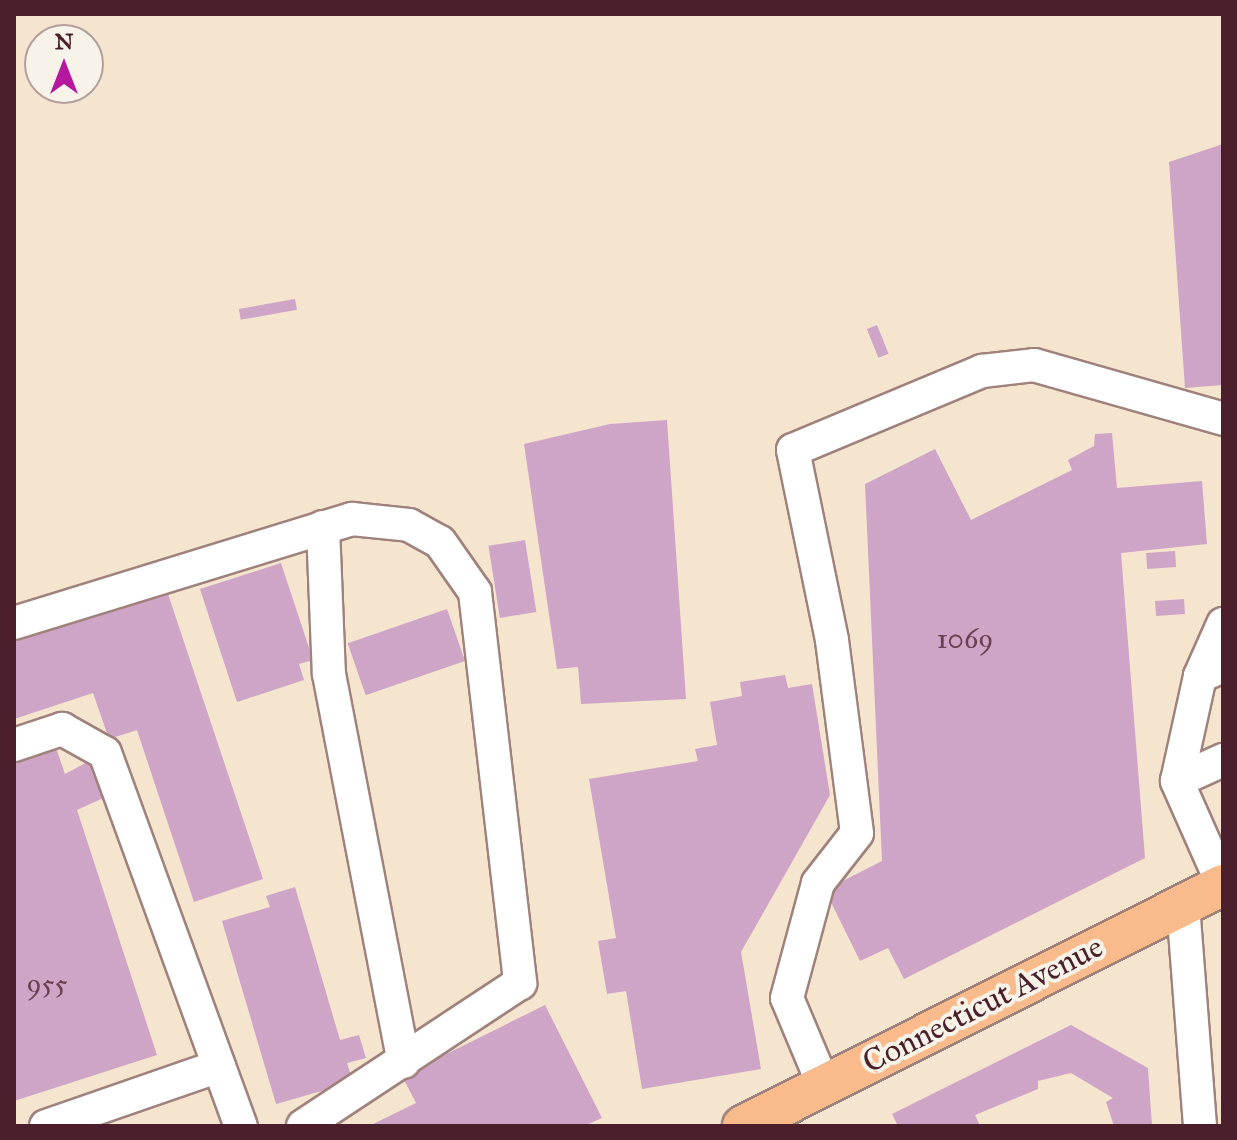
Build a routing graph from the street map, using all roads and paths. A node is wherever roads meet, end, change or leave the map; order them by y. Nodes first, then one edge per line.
1 (1223, 419) edge
2 (323, 527) junction
3 (14, 623) edge
4 (1223, 624) edge
5 (1211, 671) edge
6 (14, 745) edge
7 (1223, 760) edge
8 (1177, 781) junction
9 (1223, 885) edge
10 (1183, 905) junction
11 (404, 1062) junction
12 (219, 1066) junction
13 (824, 1086) junction
14 (46, 1126) edge
15 (241, 1126) edge
16 (303, 1126) edge
17 (743, 1126) edge
18 (1200, 1126) edge

1 - 13 street
2 - 3 street
2 - 11 street
2 - 11 street
4 - 5 street
5 - 8 street
6 - 12 street
7 - 8 street
8 - 9 street
9 - 10 main road, Connecticut Avenue
10 - 13 main road, Connecticut Avenue
10 - 18 street
11 - 16 street
12 - 14 street
12 - 15 street
13 - 17 main road, Connecticut Avenue

